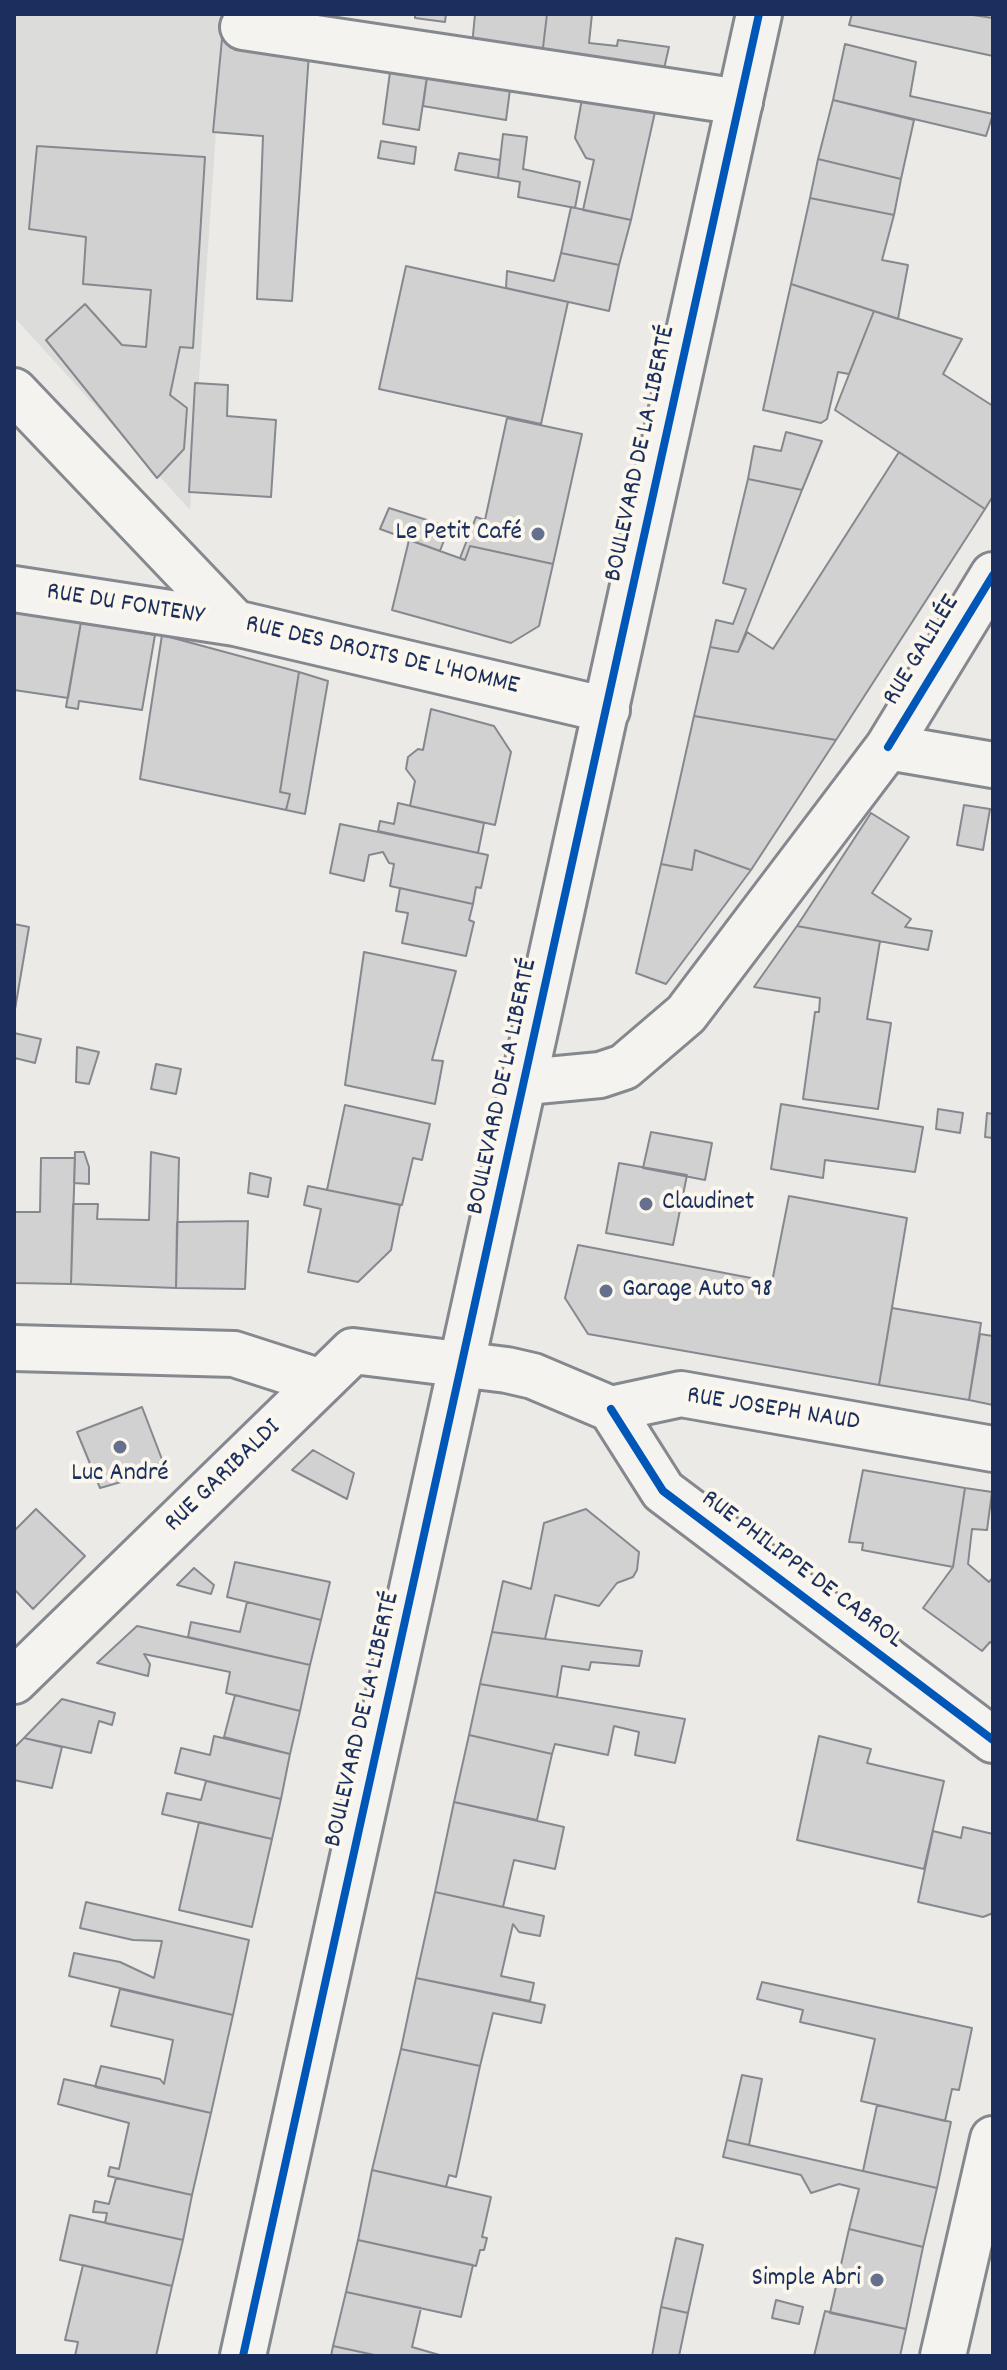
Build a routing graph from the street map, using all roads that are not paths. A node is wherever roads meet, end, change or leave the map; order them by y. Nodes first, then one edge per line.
1 (759, 14) edge
2 (243, 27) dead end
3 (740, 102) junction
4 (14, 391) edge
5 (993, 575) edge
6 (14, 589) edge
7 (235, 623) junction
8 (607, 710) junction
9 (888, 747) junction
10 (993, 765) edge
11 (526, 1082) junction
12 (14, 1348) edge
13 (464, 1362) junction
14 (321, 1382) junction
15 (611, 1409) junction
16 (993, 1449) edge
17 (14, 1681) edge
18 (993, 1740) edge
19 (993, 2139) edge
20 (243, 2356) edge
21 (943, 2356) edge

1 - 3 street, BOULEVARD DE LA LIBERTÉ
2 - 3 street
3 - 8 street, BOULEVARD DE LA LIBERTÉ
4 - 7 street, RUE DES DROITS DE L'HOMME
5 - 9 street, RUE GALILÉE
6 - 7 street, RUE DU FONTENY
7 - 8 street, RUE DES DROITS DE L'HOMME
8 - 11 street, BOULEVARD DE LA LIBERTÉ
9 - 10 street
9 - 11 street, RUE GALILÉE
11 - 13 street, BOULEVARD DE LA LIBERTÉ
12 - 14 street
13 - 14 street, RUE GARIBALDI
13 - 15 street
13 - 20 street, BOULEVARD DE LA LIBERTÉ
14 - 17 street, RUE GARIBALDI
15 - 16 street, RUE JOSEPH NAUD
15 - 18 street, RUE PHILIPPE DE CABROL
19 - 21 street

